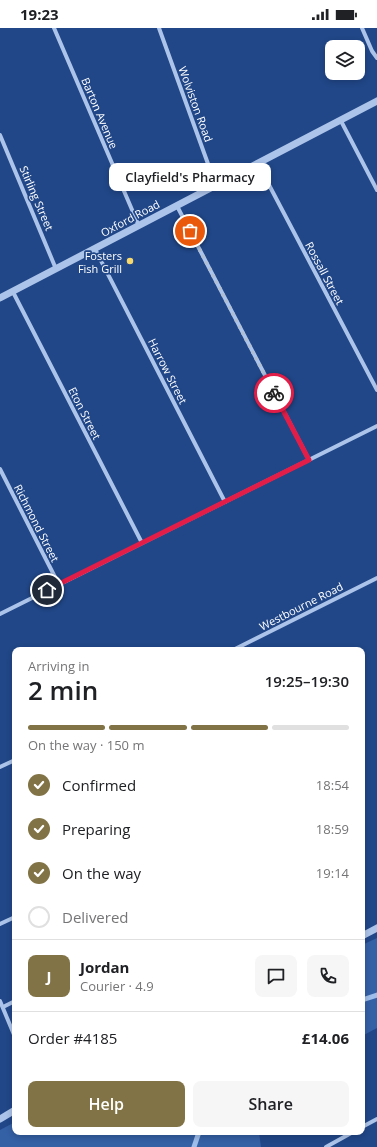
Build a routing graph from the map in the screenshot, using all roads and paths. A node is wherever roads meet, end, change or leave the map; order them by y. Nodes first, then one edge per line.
1 (54, 28) edge
2 (159, 28) edge
3 (362, 28) edge
4 (377, 58) edge
5 (377, 101) edge
6 (341, 121) junction
7 (0, 135) edge
8 (258, 164) junction
9 (216, 186) junction
10 (377, 190) edge
11 (177, 206) junction
12 (139, 226) junction
13 (95, 249) junction
14 (56, 269) junction
15 (13, 292) junction
16 (0, 298) edge
17 (377, 390) edge
18 (377, 426) edge
19 (309, 460) junction
20 (0, 469) edge
21 (225, 502) junction
22 (142, 543) junction
23 (377, 578) edge
24 (59, 585) junction
25 (0, 614) edge
26 (239, 647) edge
27 (12, 761) edge
28 (0, 767) edge
29 (12, 918) edge
30 (0, 924) edge
31 (377, 928) edge
32 (365, 934) edge
33 (0, 1001) edge
34 (12, 1002) edge
35 (3, 1007) junction
36 (12, 1030) edge
37 (12, 1112) edge
38 (0, 1119) edge
39 (377, 1119) edge
40 (365, 1125) edge
41 (348, 1135) edge
42 (326, 1147) edge

1 - 12 street, Barton Avenue
2 - 9 street, Wolviston Road
3 - 4 street
5 - 6 street, Oxford Road
6 - 8 street, Oxford Road
6 - 10 street
7 - 14 street, Stirling Street
8 - 9 street, Oxford Road
8 - 17 street, Rossall Street
9 - 11 street, Oxford Road
11 - 12 street, Oxford Road
11 - 19 street
12 - 13 street, Oxford Road
13 - 14 street, Oxford Road
13 - 21 street, Harrow Street
14 - 15 street, Oxford Road
15 - 16 street, Oxford Road
15 - 22 street, Eton Street
18 - 19 street
19 - 21 street
20 - 24 street, Richmond Street
21 - 22 street
22 - 24 street
23 - 26 street, Westbourne Road
24 - 25 street
27 - 28 street
29 - 30 street
31 - 32 street
33 - 35 street
34 - 35 street
35 - 36 street
37 - 38 street
39 - 40 street
41 - 42 street

